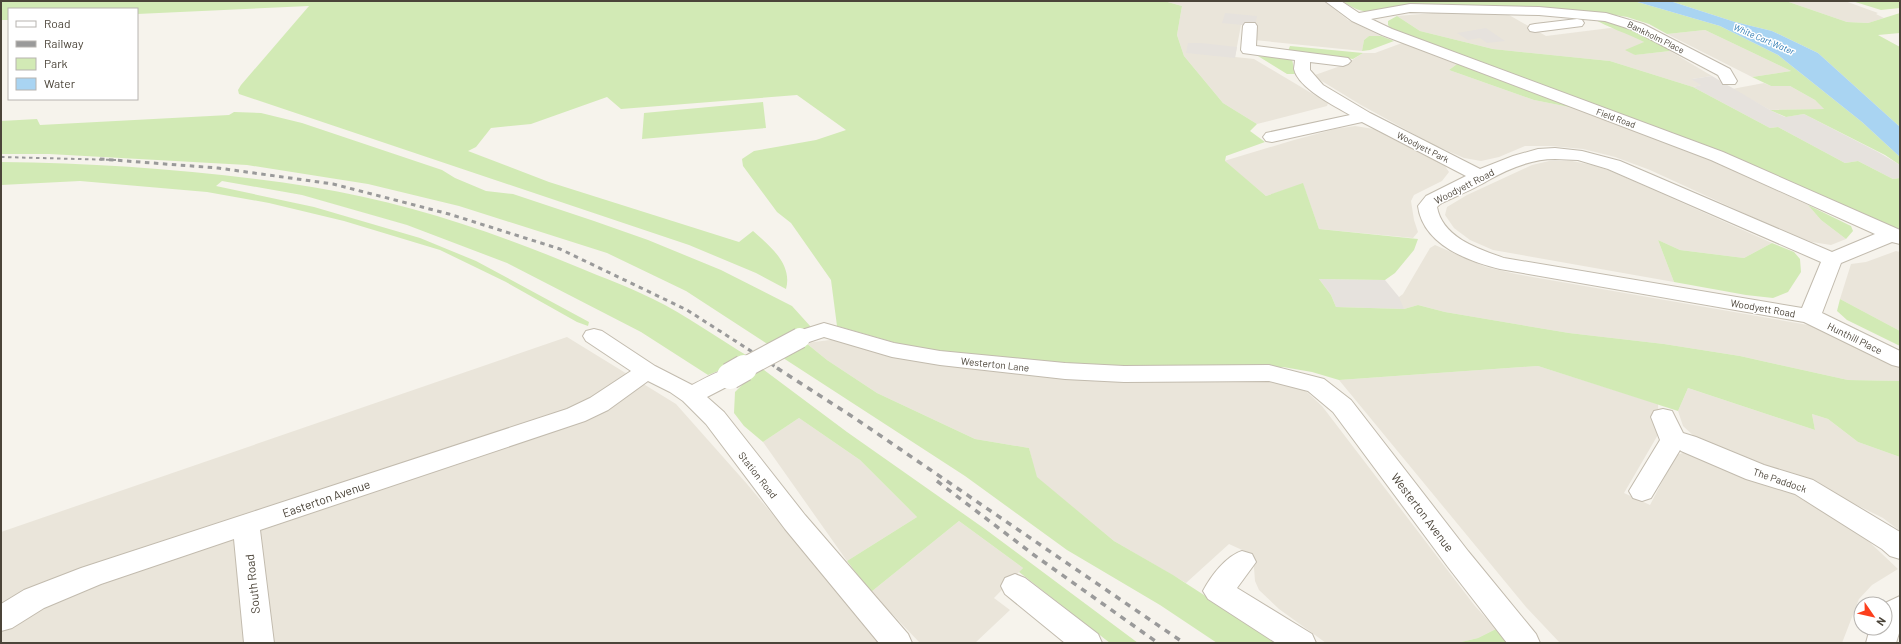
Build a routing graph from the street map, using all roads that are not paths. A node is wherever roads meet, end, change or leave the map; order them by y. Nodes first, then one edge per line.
1 (1332, 1) edge
2 (1539, 11) junction
3 (1573, 13) junction
4 (1357, 18) junction
5 (1250, 26) dead end
6 (1561, 26) junction
7 (1534, 28) dead end
8 (1303, 56) junction
9 (1343, 61) dead end
10 (1729, 81) dead end
11 (1364, 117) junction
12 (1272, 137) dead end
13 (1481, 177) junction
14 (1897, 236) edge
15 (1832, 259) junction
16 (1810, 316) junction
17 (594, 336) dead end
18 (1900, 360) edge
19 (647, 372) junction
20 (1316, 385) joint
21 (691, 395) junction
22 (1642, 492) dead end
23 (246, 525) junction
24 (1900, 548) edge
25 (1242, 562) dead end
26 (1015, 586) dead end
27 (1900, 608) edge
28 (1, 618) edge
29 (1073, 639) edge
30 (259, 643) edge
31 (897, 643) edge
32 (1301, 643) edge
33 (1525, 643) edge
34 (1881, 643) edge

1 - 4 street, Field Road
2 - 3 street, Bankholm Place
2 - 4 street, Bankholm Place
2 - 6 street
3 - 6 street
3 - 10 street, Bankholm Place
4 - 14 street, Field Road
5 - 8 street
6 - 7 street
8 - 9 street
8 - 11 street, Woodyett Park
11 - 12 street
11 - 13 street, Woodyett Park
13 - 15 street, Woodyett Road
13 - 16 street, Woodyett Road
14 - 15 street
15 - 16 street, Woodyett Road
16 - 18 street, Hunthill Place
17 - 19 street, Station Road
19 - 21 street, Station Road
19 - 23 street, Easterton Avenue
20 - 21 street, Westerton Lane, bridge
20 - 33 street, Westerton Avenue
21 - 31 street, Station Road
22 - 24 street, The Paddock
23 - 28 street, Easterton Avenue
23 - 30 street, South Road
25 - 32 street
26 - 29 street
27 - 34 street

